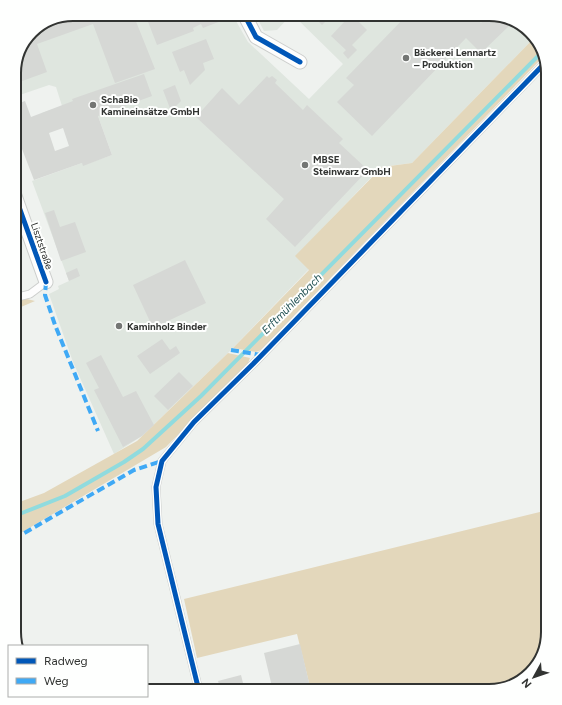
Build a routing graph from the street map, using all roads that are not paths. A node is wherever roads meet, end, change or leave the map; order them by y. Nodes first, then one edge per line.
1 (248, 21) edge
2 (300, 62) dead end
3 (541, 67) edge
4 (21, 212) edge
5 (46, 282) joint
6 (21, 296) edge
7 (197, 684) edge

1 - 2 street
3 - 7 lane
4 - 5 street, Lisztstraße
5 - 6 lane

